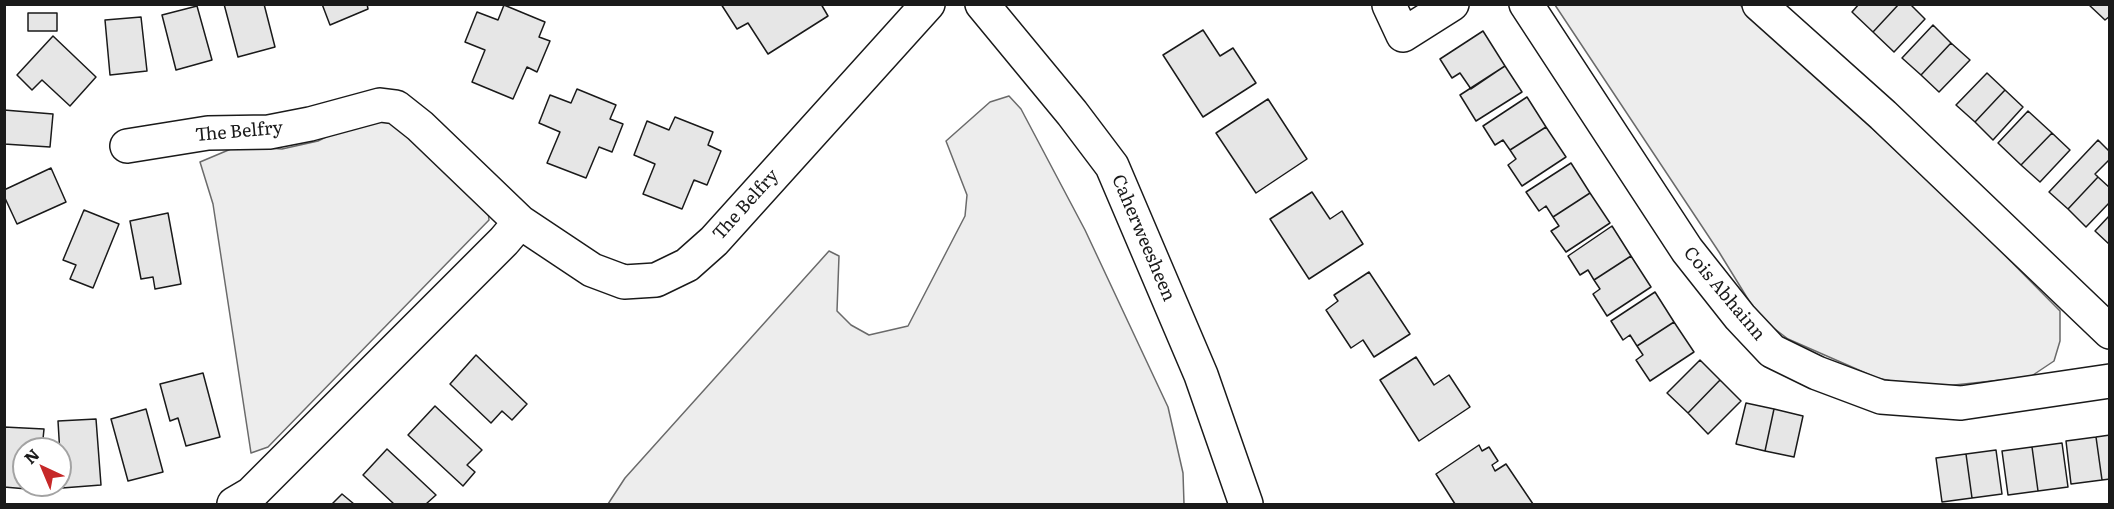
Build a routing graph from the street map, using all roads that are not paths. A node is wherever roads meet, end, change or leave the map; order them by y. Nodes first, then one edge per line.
1 (982, 4) edge
2 (1452, 4) edge
3 (1526, 4) edge
4 (1759, 4) edge
5 (1389, 5) edge
6 (923, 6) edge
7 (127, 146) dead end
8 (520, 222) junction
9 (2109, 332) edge
10 (2109, 381) edge
11 (234, 504) edge
12 (1246, 504) edge

1 - 12 street, Caherweesheen
2 - 5 street
3 - 10 street, Cois Abhainn
4 - 9 street
6 - 8 street, The Belfry
7 - 8 street, The Belfry
8 - 11 street

